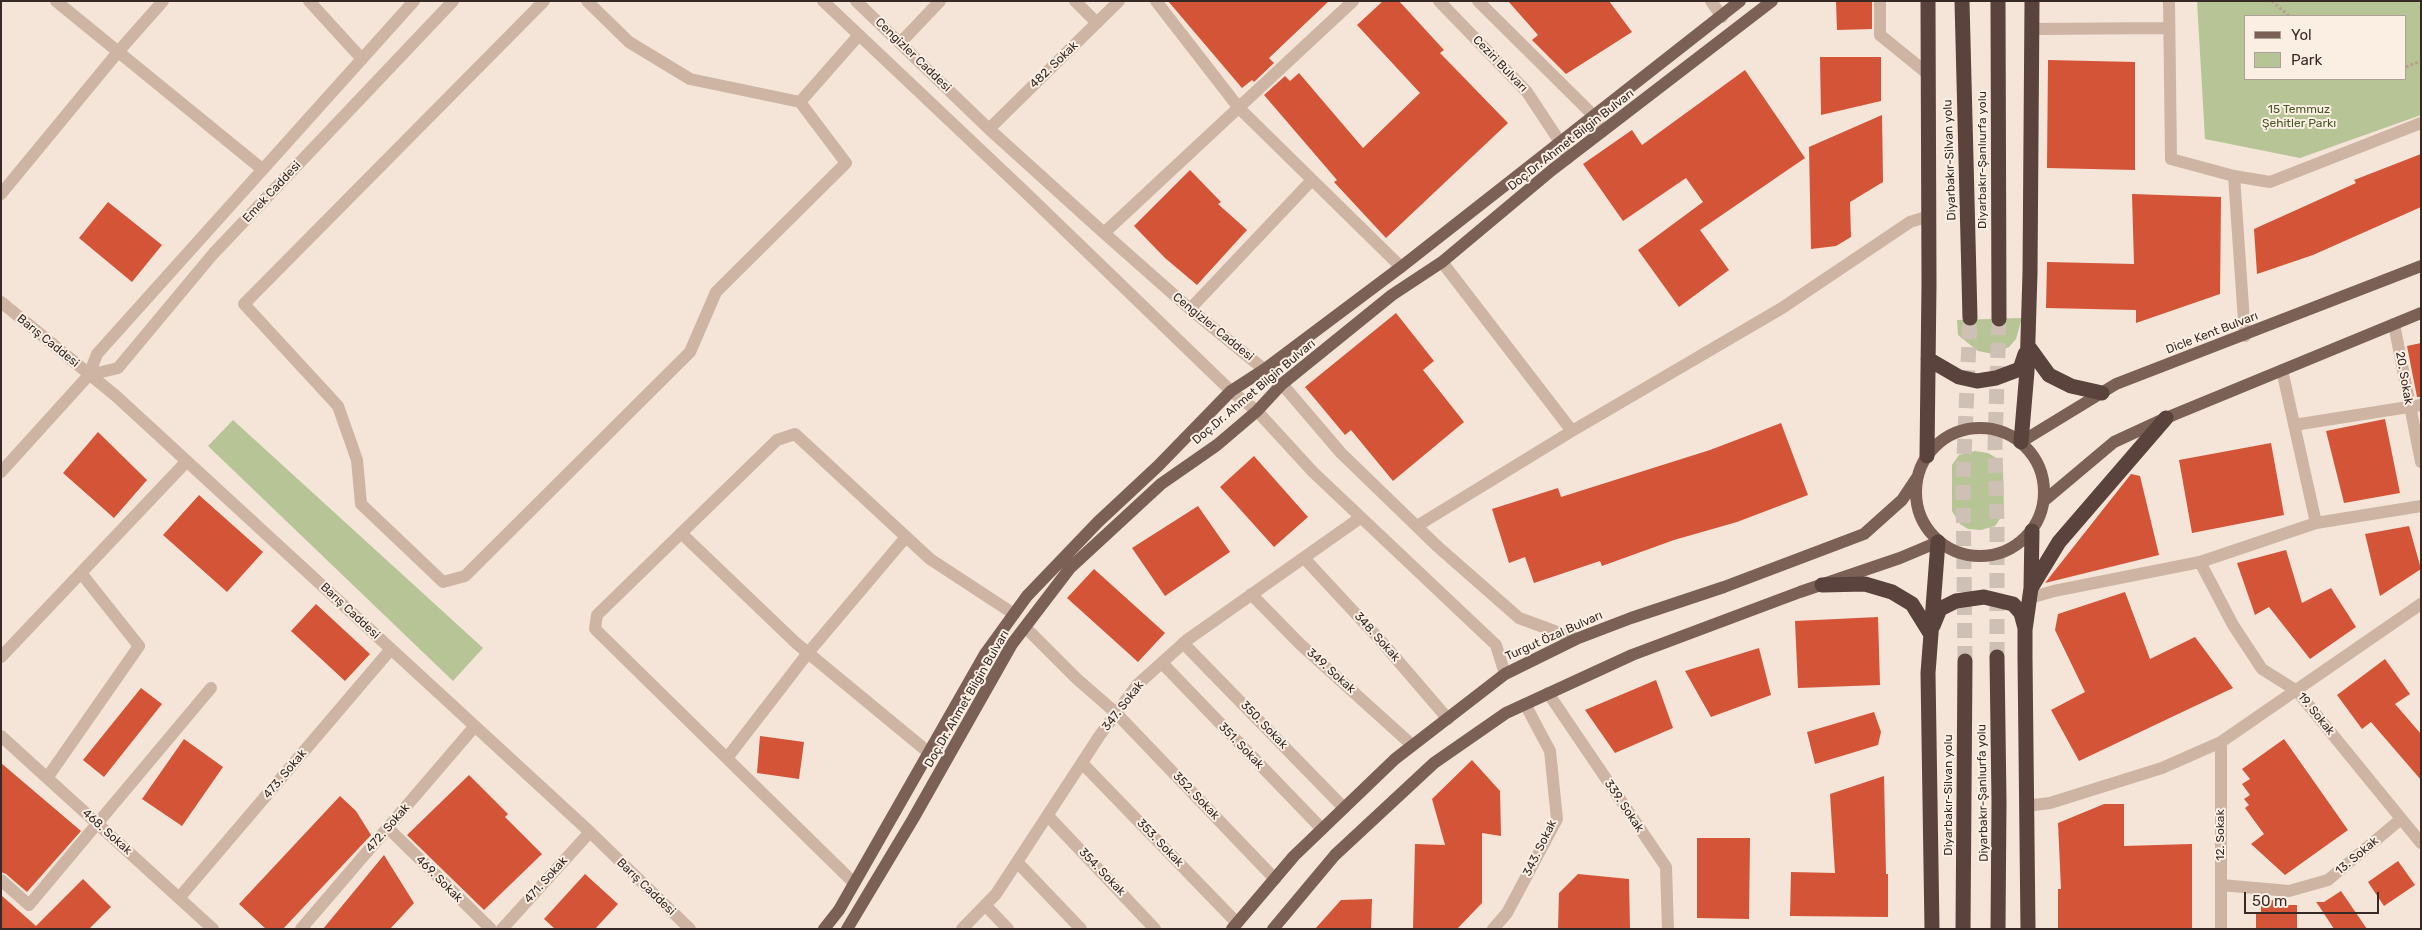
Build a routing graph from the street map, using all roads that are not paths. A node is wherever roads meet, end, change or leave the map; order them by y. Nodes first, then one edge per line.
1 (56, 1) edge
2 (163, 1) edge
3 (309, 1) edge
4 (414, 1) edge
5 (452, 1) edge
6 (544, 1) edge
7 (587, 1) edge
8 (823, 1) edge
9 (856, 1) edge
10 (940, 1) edge
11 (1075, 1) edge
12 (1119, 1) edge
13 (1156, 1) edge
14 (1353, 1) edge
15 (1439, 1) edge
16 (1478, 1) edge
17 (1711, 1) edge
18 (1740, 1) edge
19 (1772, 1) edge
20 (1880, 1) edge
21 (1928, 1) edge
22 (1962, 1) edge
23 (1998, 1) edge
24 (2032, 1) edge
25 (2169, 1) edge
26 (1722, 17) junction
27 (1097, 23) junction
28 (2169, 28) junction
29 (2032, 29) junction
30 (859, 35) junction
31 (901, 42) junction
32 (118, 52) junction
33 (362, 59) junction
34 (1928, 74) junction
35 (800, 102) junction
36 (1239, 108) junction
37 (1594, 116) junction
38 (2421, 123) edge
39 (989, 129) junction
40 (1602, 132) junction
41 (1560, 142) junction
42 (1567, 159) junction
43 (262, 169) junction
44 (2234, 176) junction
45 (1312, 180) junction
46 (1, 194) edge
47 (1929, 216) junction
48 (1104, 233) junction
49 (1442, 262) junction
50 (2421, 266) edge
51 (1401, 267) junction
52 (1, 302) edge
53 (1190, 310) junction
54 (2421, 313) edge
55 (1970, 318) tunnel mouth
56 (1999, 319) tunnel mouth
57 (2394, 324) junction
58 (2245, 336) junction
59 (2028, 346) junction
60 (1928, 359) junction
61 (1265, 369) junction
62 (2282, 370) junction
63 (89, 375) junction
64 (1282, 384) junction
65 (1231, 391) junction
66 (2102, 393) junction
67 (2415, 406) edge
68 (1257, 411) junction
69 (2166, 418) junction
70 (2294, 425) junction
71 (1572, 431) junction
72 (2021, 442) junction
73 (1927, 456) junction
74 (187, 462) junction
75 (2421, 462) edge
76 (1, 472) edge
77 (1918, 476) junction
78 (2044, 500) junction
79 (2421, 506) edge
80 (1360, 518) junction
81 (2316, 523) junction
82 (1417, 526) junction
83 (2032, 531) junction
84 (681, 533) junction
85 (906, 537) junction
86 (1938, 542) junction
87 (1304, 558) junction
88 (2200, 562) junction
89 (81, 573) junction
90 (1822, 585) junction
91 (2031, 593) junction
92 (1251, 594) junction
93 (2421, 604) edge
94 (1014, 614) junction
95 (1025, 627) junction
96 (2026, 630) junction
97 (1930, 634) junction
98 (1576, 639) junction
99 (1183, 644) junction
100 (391, 649) junction
101 (808, 653) junction
102 (1, 657) edge
103 (1997, 657) tunnel mouth
104 (1965, 661) tunnel mouth
105 (1162, 663) junction
106 (1505, 674) junction
107 (211, 688) dead end
108 (2298, 691) junction
109 (1548, 694) junction
110 (1525, 704) junction
111 (1116, 713) junction
112 (1448, 719) junction
113 (475, 726) junction
114 (1, 736) edge
115 (2221, 742) junction
116 (1412, 745) junction
117 (928, 752) junction
118 (727, 758) junction
119 (1082, 763) junction
120 (47, 778) junction
121 (2026, 806) junction
122 (1344, 808) junction
123 (1048, 816) junction
124 (2401, 818) junction
125 (97, 823) junction
126 (388, 828) junction
127 (1322, 829) junction
128 (590, 832) junction
129 (2421, 843) edge
130 (1017, 862) junction
131 (1275, 879) junction
132 (1, 880) edge
133 (854, 883) junction
134 (2221, 885) junction
135 (179, 898) junction
136 (985, 905) junction
137 (1235, 926) edge
138 (213, 929) edge
139 (301, 929) edge
140 (491, 929) edge
141 (502, 929) edge
142 (690, 929) edge
143 (824, 929) edge
144 (847, 929) edge
145 (962, 929) edge
146 (1008, 929) edge
147 (1081, 929) edge
148 (1155, 929) edge
149 (1273, 929) edge
150 (1493, 929) edge
151 (1668, 929) edge
152 (1932, 929) edge
153 (1963, 929) edge
154 (1998, 929) edge
155 (2028, 929) edge
156 (2221, 929) edge

1 - 32 street
2 - 32 street
3 - 33 street
4 - 33 street, Emek Caddesi
5 - 63 street, Emek Caddesi
6 - 35 street
7 - 35 street
8 - 30 street, Cengizler Caddesi
9 - 31 street, Cengizler Caddesi
10 - 31 street
11 - 27 street
12 - 27 street, 482. Sokak
13 - 36 street
14 - 36 street
15 - 41 street, Ceziri Bulvarı
16 - 37 street
17 - 26 street
18 - 26 main road, Doç.Dr. Ahmet Bilgin Bulvarı
19 - 40 main road, Doç.Dr. Ahmet Bilgin Bulvarı
20 - 34 street
21 - 34 highway
22 - 55 highway, Diyarbakır-Silvan yolu
23 - 56 highway, Diyarbakır-Şanlıurfa yolu
24 - 29 highway
25 - 28 street
26 - 37 main road, Doç.Dr. Ahmet Bilgin Bulvarı
27 - 39 street, 482. Sokak
28 - 29 street
28 - 44 street
29 - 59 highway
30 - 35 street
30 - 65 street, Cengizler Caddesi
31 - 39 street, Cengizler Caddesi
32 - 43 street
32 - 46 street
33 - 43 street, Emek Caddesi
34 - 47 highway
36 - 45 street
36 - 48 street
37 - 40 street
37 - 41 main road, Doç.Dr. Ahmet Bilgin Bulvarı
38 - 44 street
39 - 48 street, Cengizler Caddesi
40 - 42 main road, Doç.Dr. Ahmet Bilgin Bulvarı
41 - 42 street, Ceziri Bulvarı
41 - 51 main road, Doç.Dr. Ahmet Bilgin Bulvarı
42 - 49 main road, Doç.Dr. Ahmet Bilgin Bulvarı
43 - 63 street, Emek Caddesi
44 - 58 street
45 - 51 street
45 - 53 street
47 - 60 highway
47 - 71 street
48 - 53 street, Cengizler Caddesi
49 - 64 main road, Doç.Dr. Ahmet Bilgin Bulvarı
49 - 71 street
50 - 58 main road, Dicle Kent Bulvarı
51 - 61 main road, Doç.Dr. Ahmet Bilgin Bulvarı
52 - 63 street, Barış Caddesi
53 - 61 street, Cengizler Caddesi
54 - 57 main road
57 - 62 main road
57 - 67 street, 20. Sokak
58 - 66 main road, Dicle Kent Bulvarı
59 - 60 highway
59 - 66 highway
59 - 72 highway
60 - 73 highway
61 - 64 street, Cengizler Caddesi
61 - 65 main road, Doç.Dr. Ahmet Bilgin Bulvarı
62 - 69 main road
62 - 70 street
63 - 74 street, Barış Caddesi
63 - 76 street, Emek Caddesi
64 - 68 main road, Doç.Dr. Ahmet Bilgin Bulvarı
64 - 82 street, Cengizler Caddesi
65 - 68 street, Cengizler Caddesi
65 - 94 main road, Doç.Dr. Ahmet Bilgin Bulvarı
66 - 72 main road, Dicle Kent Bulvarı
67 - 70 street
67 - 75 street, 20. Sokak
68 - 80 street, Cengizler Caddesi
68 - 95 main road, Doç.Dr. Ahmet Bilgin Bulvarı
69 - 78 main road
69 - 91 highway
70 - 81 street
71 - 82 street
72 - 73 main road
72 - 78 main road
73 - 77 main road
74 - 89 street
74 - 100 street, Barış Caddesi
77 - 86 main road
77 - 98 main road, Turgut Özal Bulvarı
78 - 83 main road
79 - 81 street
80 - 87 street, 347. Sokak
80 - 106 street, Cengizler Caddesi
81 - 88 street
82 - 98 street, Cengizler Caddesi
83 - 86 main road
83 - 91 highway
84 - 85 street
84 - 101 street
84 - 118 street
85 - 94 street
85 - 101 street
86 - 90 main road
86 - 97 highway
87 - 92 street, 347. Sokak
87 - 112 street, 348. Sokak
88 - 91 street
88 - 108 street, 19. Sokak
89 - 102 street
89 - 120 street
90 - 97 highway
90 - 109 main road
91 - 96 highway
92 - 99 street, 347. Sokak
92 - 116 street, 349. Sokak
93 - 108 street
94 - 117 main road, Doç.Dr. Ahmet Bilgin Bulvarı
95 - 111 street, 352. Sokak
95 - 144 main road, Doç.Dr. Ahmet Bilgin Bulvarı
96 - 97 highway
96 - 121 highway
97 - 152 highway
98 - 106 main road, Turgut Özal Bulvarı
99 - 105 street, 347. Sokak
99 - 122 street, 350. Sokak
100 - 113 street, Barış Caddesi
100 - 135 street, 473. Sokak
101 - 117 street
101 - 118 street
103 - 154 highway, Diyarbakır-Şanlıurfa yolu
104 - 153 highway, Diyarbakır-Silvan yolu
105 - 111 street, 347. Sokak
105 - 127 street, 351. Sokak
106 - 112 main road, Turgut Özal Bulvarı
107 - 125 street
108 - 115 street
108 - 124 street, 19. Sokak
109 - 110 main road
109 - 151 street, 339. Sokak
110 - 149 main road
110 - 150 street, 343. Sokak
111 - 119 street, 347. Sokak
111 - 131 street, 352. Sokak
112 - 116 main road, Turgut Özal Bulvarı
113 - 126 street, 472. Sokak
113 - 128 street, Barış Caddesi
114 - 120 street, 468. Sokak
115 - 121 street
115 - 134 street, 12. Sokak
116 - 122 main road, Turgut Özal Bulvarı
117 - 133 main road, Doç.Dr. Ahmet Bilgin Bulvarı
118 - 133 street
119 - 123 street, 347. Sokak
119 - 137 street, 353. Sokak
120 - 125 street, 468. Sokak
121 - 155 highway
122 - 127 main road, Turgut Özal Bulvarı
123 - 130 street, 347. Sokak
123 - 148 street, 354. Sokak
124 - 129 street, 19. Sokak
124 - 134 street, 13. Sokak
125 - 132 street
125 - 135 street, 468. Sokak
126 - 139 street, 472. Sokak
126 - 140 street, 469. Sokak
127 - 131 main road, Turgut Özal Bulvarı
128 - 141 street, 471. Sokak
128 - 142 street, Barış Caddesi
130 - 136 street, 347. Sokak
130 - 147 street
131 - 137 main road, Turgut Özal Bulvarı
133 - 143 main road, Doç.Dr. Ahmet Bilgin Bulvarı
134 - 156 street, 12. Sokak
135 - 138 street, 468. Sokak
136 - 145 street, 347. Sokak
136 - 146 street

